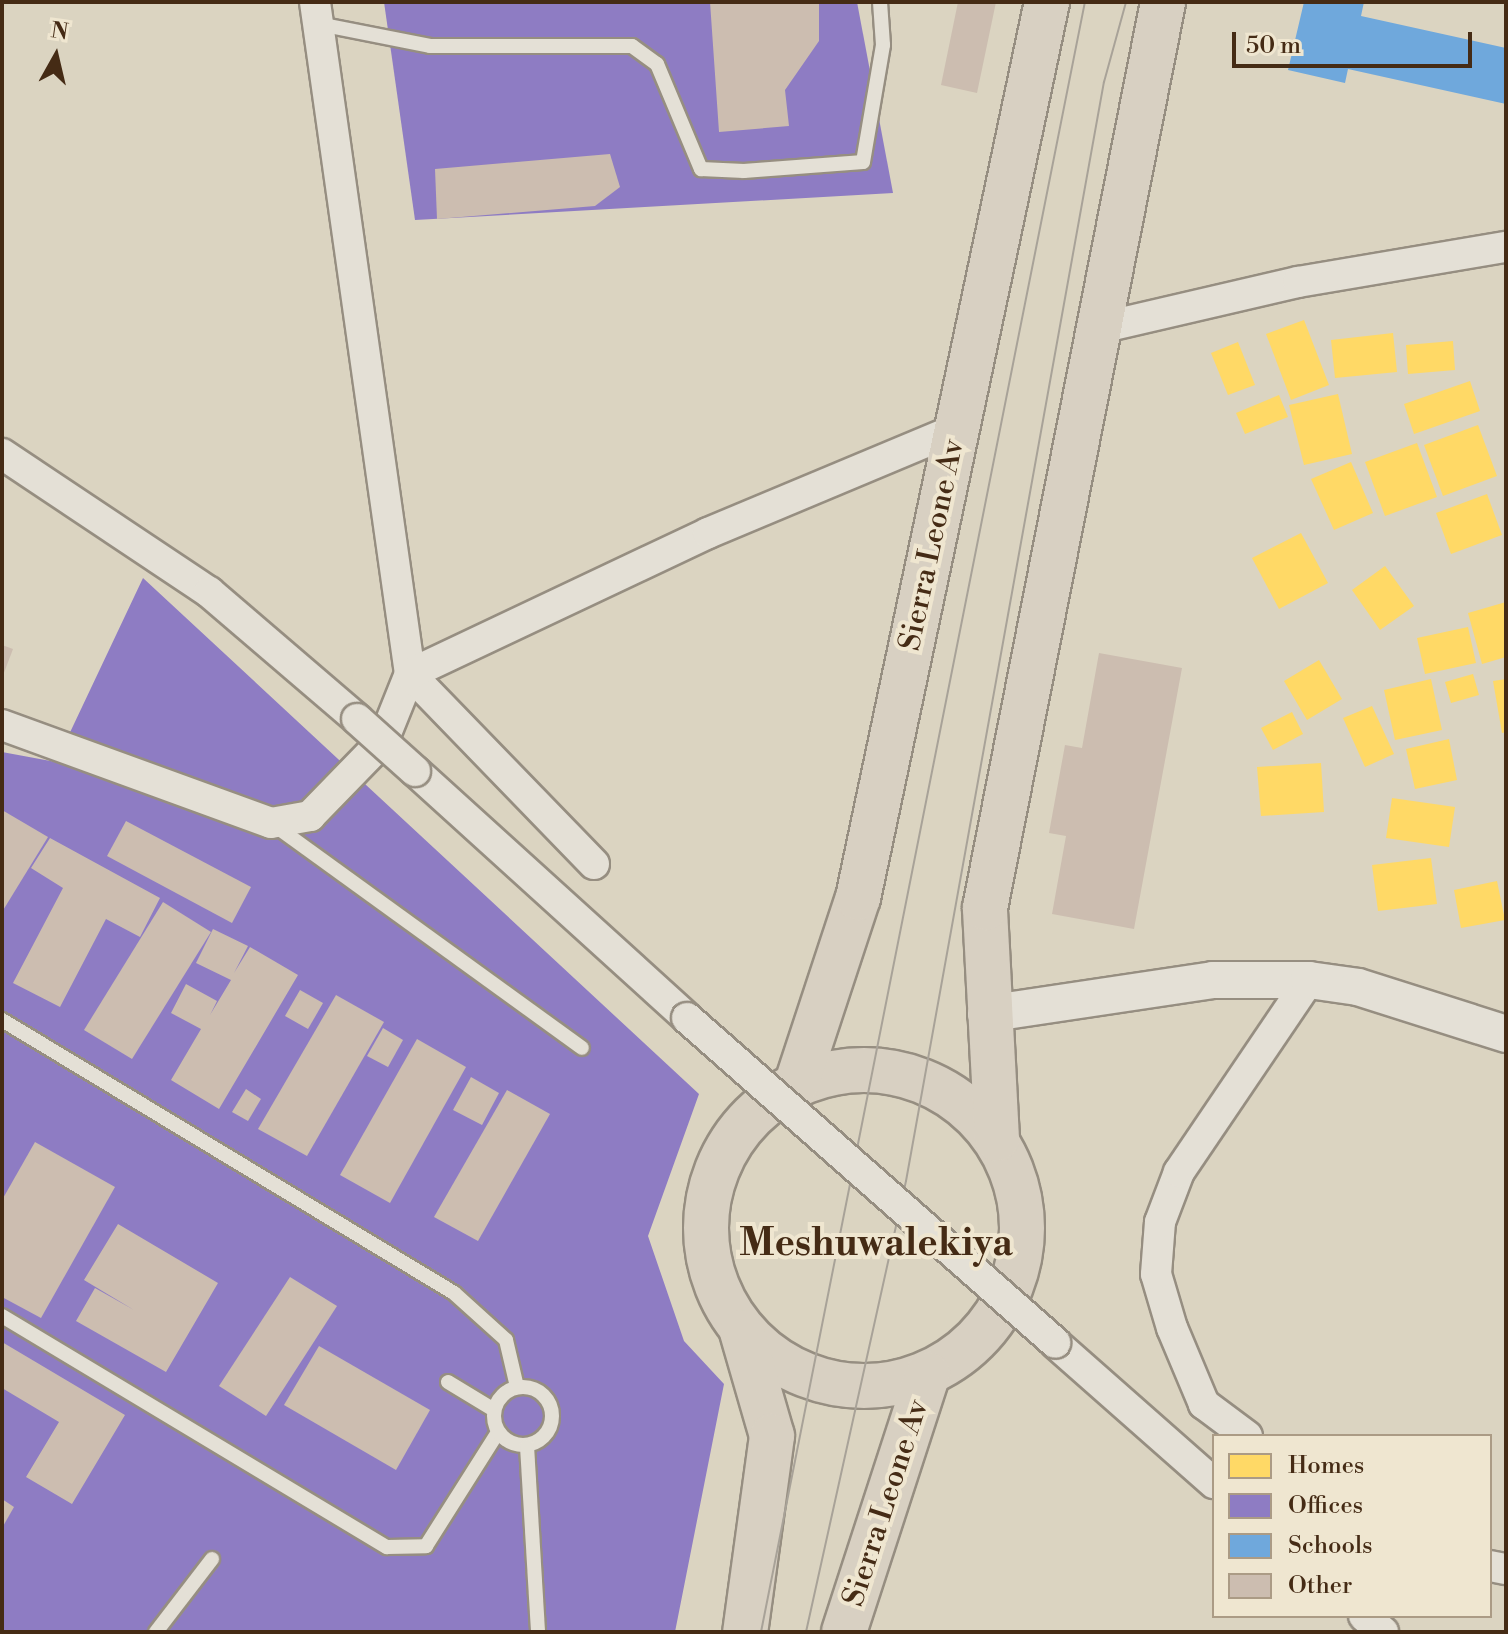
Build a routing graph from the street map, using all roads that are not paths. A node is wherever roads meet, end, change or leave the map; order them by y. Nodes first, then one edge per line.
1 (880, 2) edge
2 (1047, 2) edge
3 (1163, 2) edge
4 (317, 13) edge
5 (1506, 247) edge
6 (1100, 328) junction
7 (957, 429) junction
8 (2, 454) edge
9 (410, 674) junction
10 (2, 725) edge
11 (271, 823) junction
12 (594, 864) dead end
13 (1309, 980) junction
14 (986, 1014) junction
15 (2, 1020) edge
16 (1506, 1034) edge
17 (582, 1048) dead end
18 (797, 1083) junction
19 (997, 1139) junction
20 (2, 1316) edge
21 (742, 1332) junction
22 (928, 1374) junction
23 (448, 1382) dead end
24 (517, 1387) junction
25 (494, 1410) junction
26 (498, 1432) junction
27 (1244, 1434) edge
28 (527, 1446) junction
29 (1212, 1481) edge
30 (212, 1559) dead end
31 (1366, 1618) edge
32 (156, 1632) edge
33 (538, 1632) edge
34 (745, 1632) edge
35 (844, 1632) edge
36 (1383, 1632) edge

1 - 4 lane
2 - 7 main road, Sierra Leone Av
3 - 6 main road
4 - 9 street
5 - 6 street
6 - 14 main road
7 - 9 street
7 - 18 main road, Sierra Leone Av
8 - 29 street, bridge
9 - 11 street
9 - 12 street
10 - 11 street
11 - 17 lane
13 - 14 street
13 - 16 street
13 - 27 street
14 - 19 main road
15 - 24 lane
18 - 19 main road
18 - 21 main road
19 - 22 main road
20 - 26 lane
21 - 22 main road
21 - 34 main road
22 - 35 main road, Sierra Leone Av
23 - 25 lane
24 - 25 lane
24 - 28 lane
25 - 26 lane
26 - 28 lane
28 - 33 lane
30 - 32 lane
31 - 36 street

